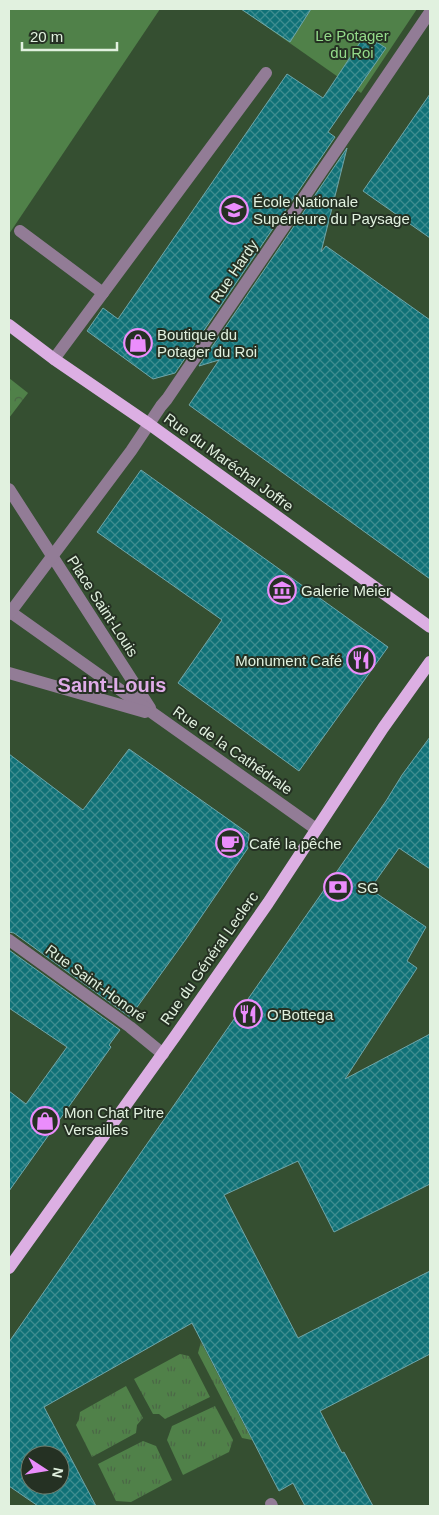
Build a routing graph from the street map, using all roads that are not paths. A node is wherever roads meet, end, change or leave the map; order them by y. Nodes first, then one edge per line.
1 (430, 12) edge
2 (266, 73) dead end
3 (20, 231) dead end
4 (103, 292) junction
5 (9, 325) edge
6 (54, 359) junction
7 (149, 424) junction
8 (9, 489) edge
9 (52, 556) junction
10 (9, 613) edge
11 (430, 627) edge
12 (430, 662) edge
13 (9, 673) edge
14 (154, 715) junction
15 (316, 829) junction
16 (9, 940) edge
17 (163, 1054) junction
18 (9, 1268) edge

1 - 7 street, Rue Hardy
2 - 4 street
3 - 4 street
4 - 6 street
5 - 6 main road, Rue du Maréchal Joffre
6 - 7 main road, Rue du Maréchal Joffre
7 - 9 street, Rue Hardy
7 - 11 main road, Rue du Maréchal Joffre
8 - 9 street, Place Saint-Louis
9 - 10 street, Rue Hardy
9 - 14 street, Place Saint-Louis
10 - 14 street, Rue de la Cathédrale
12 - 15 main road, Rue du Général Leclerc
13 - 14 street
14 - 15 street, Rue de la Cathédrale
15 - 17 main road, Rue du Général Leclerc
16 - 17 street, Rue Saint-Honoré
17 - 18 main road, Rue du Général Leclerc

